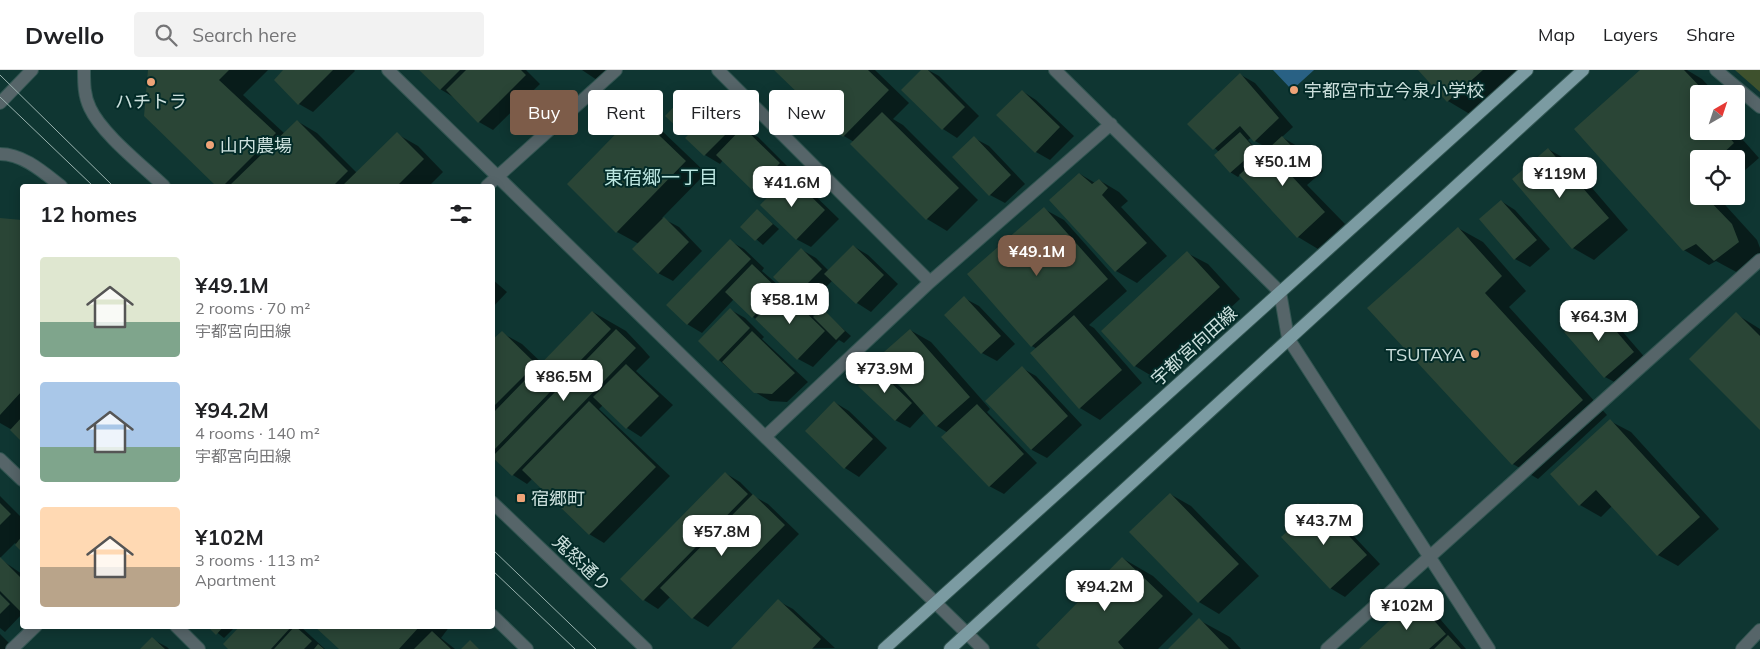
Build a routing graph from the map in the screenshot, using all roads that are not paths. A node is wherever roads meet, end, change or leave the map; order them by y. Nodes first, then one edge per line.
1 (32, 70) edge
2 (84, 70) edge
3 (388, 70) edge
4 (616, 70) edge
5 (718, 70) edge
6 (1055, 70) edge
7 (1528, 70) edge
8 (1583, 70) edge
9 (1716, 70) edge
10 (0, 103) edge
11 (1760, 107) edge
12 (1111, 124) junction
13 (0, 154) edge
14 (497, 176) junction
15 (58, 184) edge
16 (162, 184) edge
17 (489, 184) edge
18 (1760, 260) edge
19 (930, 282) junction
20 (1280, 292) junction
21 (1288, 338) junction
22 (766, 436) junction
23 (0, 459) edge
24 (20, 478) edge
25 (495, 505) edge
26 (1428, 557) junction
27 (937, 602) junction
28 (495, 618) edge
29 (33, 629) edge
30 (179, 629) edge
31 (1760, 630) edge
32 (967, 633) junction
33 (12, 649) edge
34 (199, 649) edge
35 (528, 649) edge
36 (646, 649) edge
37 (884, 649) edge
38 (950, 649) edge
39 (983, 649) edge
40 (1328, 649) edge
41 (1489, 649) edge
42 (1742, 649) edge

1 - 10 street
2 - 16 street
3 - 14 street
4 - 14 street
5 - 19 street
6 - 12 street
7 - 20 main road, 宇都宮向田線
8 - 21 main road
9 - 11 street
12 - 19 street
12 - 20 street
13 - 15 street
14 - 17 street
14 - 22 street
18 - 26 street
19 - 22 street
20 - 21 street
20 - 27 main road, 宇都宮向田線
21 - 26 street
21 - 32 main road
22 - 27 street
23 - 24 street
25 - 36 street, 鬼怒通り
26 - 40 street
26 - 41 street
27 - 32 street
27 - 37 main road, 宇都宮向田線
28 - 35 street
29 - 33 street
30 - 34 street
31 - 42 street
32 - 38 main road
32 - 39 street

